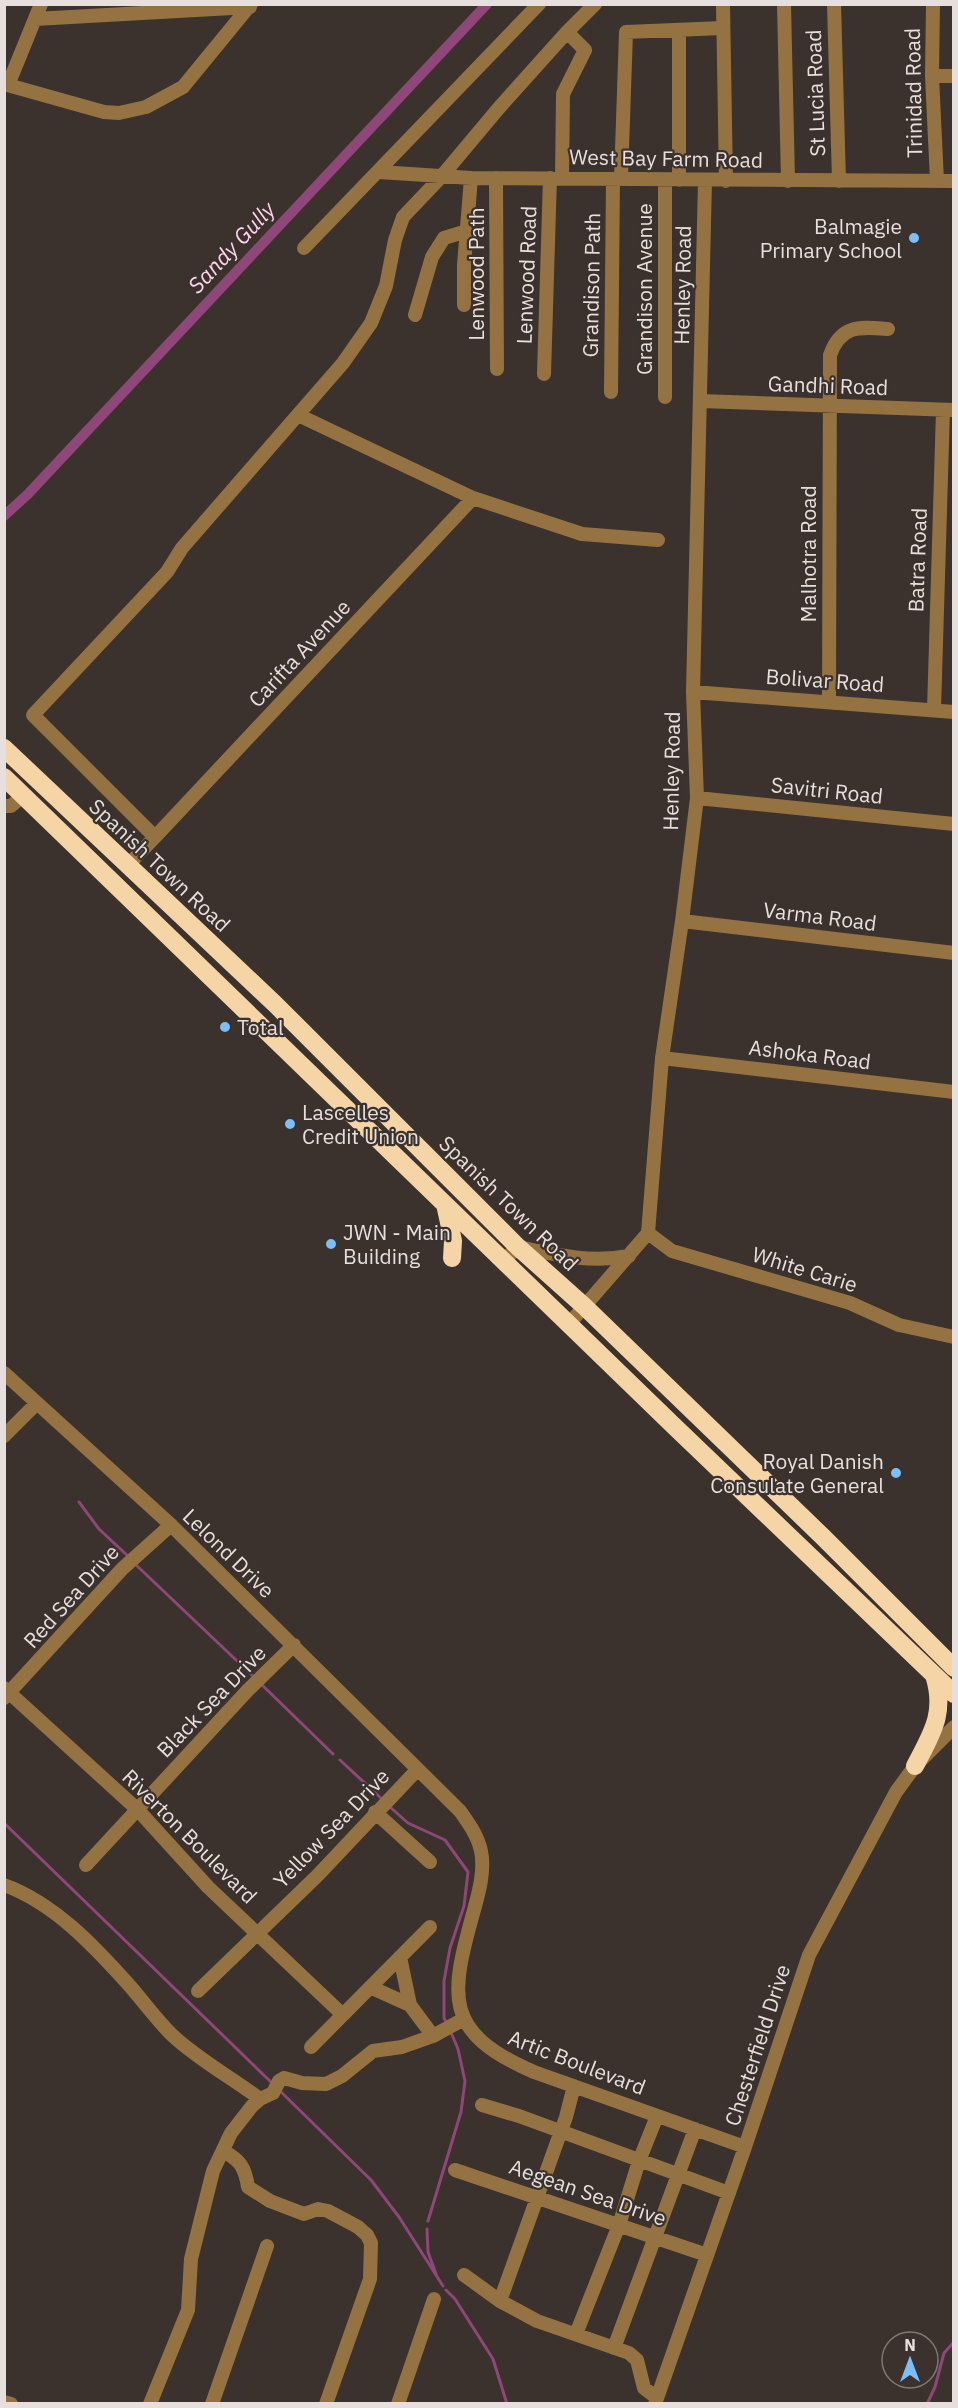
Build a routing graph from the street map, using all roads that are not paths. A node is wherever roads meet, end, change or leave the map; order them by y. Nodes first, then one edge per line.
1 (41, 4) edge
2 (539, 4) edge
3 (595, 4) edge
4 (723, 4) edge
5 (784, 4) edge
6 (834, 4) edge
7 (933, 4) edge
8 (251, 6) edge
9 (35, 19) junction
10 (722, 28) junction
11 (679, 31) junction
12 (567, 32) junction
13 (932, 76) junction
14 (954, 76) edge
15 (6, 85) edge
16 (379, 172) junction
17 (441, 177) junction
18 (471, 178) junction
19 (496, 178) junction
20 (556, 178) junction
21 (617, 179) junction
22 (665, 180) junction
23 (679, 180) junction
24 (705, 181) junction
25 (726, 181) junction
26 (788, 181) junction
27 (839, 181) junction
28 (937, 181) junction
29 (954, 181) edge
30 (466, 231) junction
31 (304, 248) dead end
32 (464, 305) dead end
33 (415, 315) dead end
34 (888, 329) dead end
35 (497, 369) dead end
36 (544, 374) dead end
37 (611, 392) dead end
38 (665, 397) dead end
39 (701, 401) junction
40 (829, 407) junction
41 (948, 410) edge
42 (298, 415) junction
43 (473, 498) junction
44 (658, 540) dead end
45 (693, 692) junction
46 (829, 701) junction
47 (934, 710) junction
48 (954, 712) edge
49 (4, 748) edge
50 (4, 777) edge
51 (24, 795) junction
52 (697, 798) junction
53 (4, 807) edge
54 (954, 824) edge
55 (155, 837) junction
56 (127, 866) junction
57 (682, 921) junction
58 (954, 953) edge
59 (276, 1005) junction
60 (260, 1024) junction
61 (662, 1058) junction
62 (954, 1092) edge
63 (445, 1203) junction
64 (648, 1233) junction
65 (518, 1247) junction
66 (629, 1256) junction
67 (452, 1258) dead end
68 (504, 1260) junction
69 (585, 1306) junction
70 (569, 1324) junction
71 (954, 1337) edge
72 (4, 1373) edge
73 (37, 1403) junction
74 (700, 1420) junction
75 (4, 1436) edge
76 (171, 1526) junction
77 (792, 1540) junction
78 (294, 1646) junction
79 (954, 1668) edge
80 (934, 1674) junction
81 (6, 1693) edge
82 (954, 1694) edge
83 (954, 1727) edge
84 (915, 1766) junction
85 (417, 1770) junction
86 (138, 1810) junction
87 (375, 1812) junction
88 (430, 1862) dead end
89 (86, 1865) dead end
90 (4, 1885) edge
91 (429, 1927) dead end
92 (257, 1934) junction
93 (400, 1957) junction
94 (370, 1987) junction
95 (198, 1991) dead end
96 (410, 2005) junction
97 (343, 2015) junction
98 (460, 2020) junction
99 (438, 2033) junction
100 (311, 2047) dead end
101 (574, 2086) junction
102 (260, 2099) junction
103 (482, 2105) dead end
104 (657, 2116) junction
105 (695, 2129) junction
106 (560, 2132) junction
107 (745, 2147) junction
108 (223, 2151) junction
109 (639, 2161) junction
110 (456, 2170) dead end
111 (677, 2175) junction
112 (729, 2193) junction
113 (538, 2197) junction
114 (619, 2225) junction
115 (655, 2237) junction
116 (267, 2246) dead end
117 (707, 2255) junction
118 (464, 2275) dead end
119 (434, 2300) dead end
120 (500, 2301) junction
121 (576, 2334) junction
122 (614, 2348) junction
123 (656, 2401) edge
124 (4, 2402) edge
125 (11, 2403) edge
126 (150, 2403) edge
127 (212, 2403) edge
128 (326, 2403) edge
129 (398, 2403) edge

1 - 9 street
2 - 16 street
3 - 12 street
4 - 10 street
5 - 26 street
6 - 27 street, St Lucia Road
7 - 13 street, Trinidad Road
8 - 9 street
8 - 15 street
9 - 15 street
10 - 11 street
10 - 25 street
11 - 21 street, Grandison Path
11 - 23 street
12 - 17 street
12 - 20 street, Lenwood Road
13 - 14 street
13 - 28 street, Trinidad Road
16 - 17 street, West Bay Farm Road
16 - 31 street
17 - 18 street, West Bay Farm Road
17 - 42 street
18 - 19 street, West Bay Farm Road
18 - 30 street
19 - 20 street, West Bay Farm Road
19 - 35 street, Lenwood Path
20 - 21 street, West Bay Farm Road
20 - 36 street, Lenwood Road
21 - 22 street, West Bay Farm Road
21 - 37 street, Grandison Path
22 - 23 street, West Bay Farm Road
22 - 38 street, Grandison Avenue
23 - 24 street, West Bay Farm Road
24 - 25 street, West Bay Farm Road
24 - 39 street, Henley Road
25 - 26 street, West Bay Farm Road
26 - 27 street, West Bay Farm Road
27 - 28 street, West Bay Farm Road
28 - 29 street, West Bay Farm Road
30 - 32 street
30 - 33 street
34 - 40 street, Malhotra Road
39 - 40 street, Gandhi Road
39 - 45 street, Henley Road
40 - 41 street, Gandhi Road
40 - 46 street, Malhotra Road
41 - 47 street, Batra Road
42 - 43 street
42 - 55 street
43 - 44 street
43 - 55 street, Carifta Avenue
45 - 46 street, Bolivar Road
45 - 52 street, Henley Road
46 - 47 street, Bolivar Road
47 - 48 street, Bolivar Road
49 - 56 highway, Spanish Town Road
50 - 51 highway, Spanish Town Road
51 - 53 street
51 - 60 highway, Spanish Town Road
52 - 54 street, Savitri Road
52 - 57 street, Henley Road
55 - 56 street, Carifta Avenue
56 - 59 highway, Spanish Town Road
57 - 58 street, Varma Road
57 - 61 street, Henley Road
59 - 60 highway
59 - 65 highway, Spanish Town Road
60 - 63 highway, Spanish Town Road
61 - 62 street, Ashoka Road
61 - 64 street, Henley Road
63 - 67 highway
63 - 68 highway, Spanish Town Road
64 - 66 street
64 - 71 street, White Carie
65 - 66 street
65 - 68 street
65 - 69 highway, Spanish Town Road
66 - 69 street
68 - 70 highway, Spanish Town Road
69 - 70 street
69 - 74 highway, Spanish Town Road
70 - 77 highway, Spanish Town Road
72 - 73 street, Lelond Drive
73 - 75 street
73 - 76 street, Lelond Drive
74 - 77 highway
74 - 79 highway, Spanish Town Road
76 - 78 street, Lelond Drive
76 - 81 street, Red Sea Drive
77 - 80 highway, Spanish Town Road
78 - 85 street, Lelond Drive
78 - 86 street, Black Sea Drive
80 - 82 highway, Spanish Town Road
80 - 84 highway
81 - 86 street, Riverton Boulevard
83 - 84 street, Chesterfield Drive
84 - 107 street, Chesterfield Drive
85 - 87 street, Yellow Sea Drive
85 - 98 street, Artic Boulevard
86 - 89 street, Black Sea Drive
86 - 92 street, Riverton Boulevard
87 - 88 street
87 - 92 street, Yellow Sea Drive
90 - 102 street
91 - 93 street
92 - 95 street, Yellow Sea Drive
92 - 97 street, Riverton Boulevard
93 - 94 street
93 - 96 street
94 - 96 street
94 - 97 street
96 - 99 street
97 - 100 street
98 - 99 street
98 - 101 street, Artic Boulevard
99 - 102 street
101 - 104 street, Artic Boulevard
101 - 106 street
102 - 108 street
103 - 106 street
104 - 105 street, Artic Boulevard
104 - 109 street
105 - 107 street, Artic Boulevard
105 - 111 street
106 - 109 street
106 - 113 street
107 - 112 street, Chesterfield Drive
108 - 126 street
108 - 128 street
109 - 111 street
109 - 114 street
110 - 113 street, Aegean Sea Drive
111 - 112 street
111 - 115 street
112 - 117 street, Chesterfield Drive
113 - 114 street, Aegean Sea Drive
113 - 120 street
114 - 115 street, Aegean Sea Drive
114 - 121 street
115 - 117 street, Aegean Sea Drive
115 - 122 street
116 - 127 street
117 - 123 street, Chesterfield Drive
118 - 120 street
119 - 129 street
120 - 121 street
121 - 122 street
122 - 123 street
124 - 125 street

